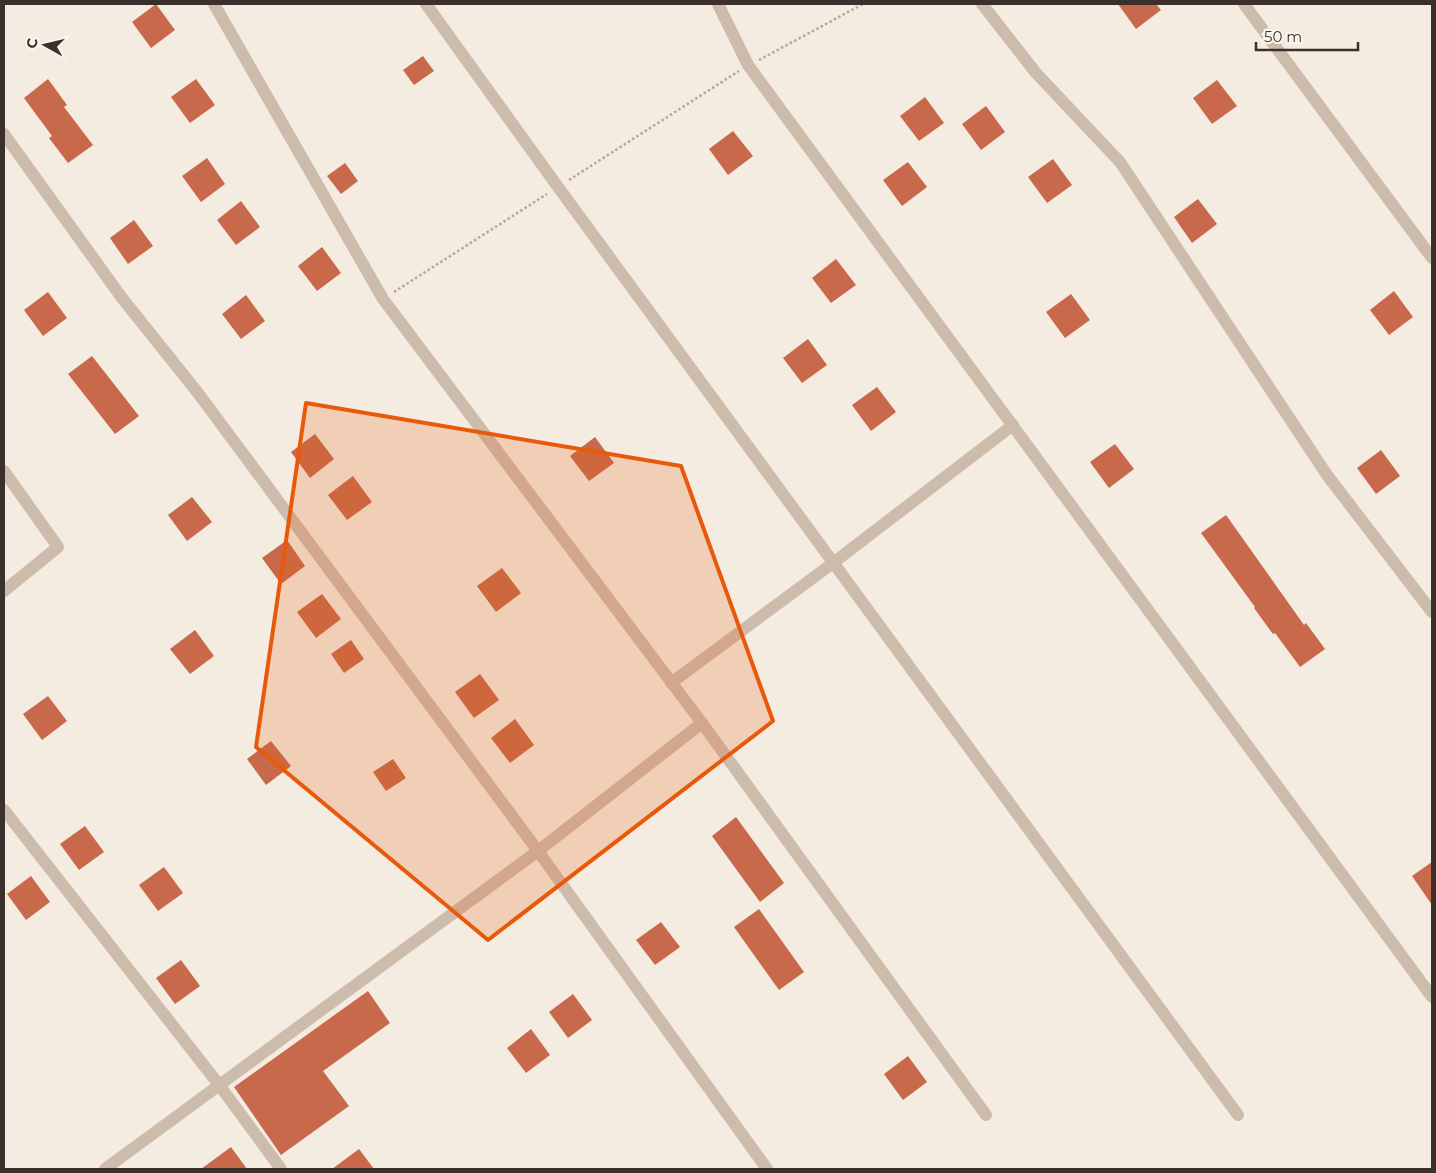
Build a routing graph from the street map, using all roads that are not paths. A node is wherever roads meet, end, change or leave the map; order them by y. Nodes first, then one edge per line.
1 (214, 4) edge
2 (426, 4) edge
3 (718, 4) edge
4 (982, 4) edge
5 (1244, 4) edge
6 (4, 134) edge
7 (1432, 258) edge
8 (1013, 425) junction
9 (4, 471) edge
10 (833, 563) junction
11 (4, 591) edge
12 (1432, 612) edge
13 (671, 683) junction
14 (702, 723) junction
15 (4, 810) edge
16 (538, 851) junction
17 (1432, 997) edge
18 (220, 1086) junction
19 (986, 1115) dead end
20 (1238, 1115) dead end
21 (105, 1169) edge
22 (281, 1169) edge
23 (767, 1169) edge

1 - 13 street
2 - 10 street
3 - 8 street
4 - 12 street
5 - 7 street
6 - 16 street
8 - 10 street
8 - 17 street
9 - 11 street
10 - 13 street
10 - 20 street
13 - 14 street
14 - 16 street
14 - 19 street
15 - 18 street
16 - 18 street
16 - 23 street
18 - 21 street
18 - 22 street

